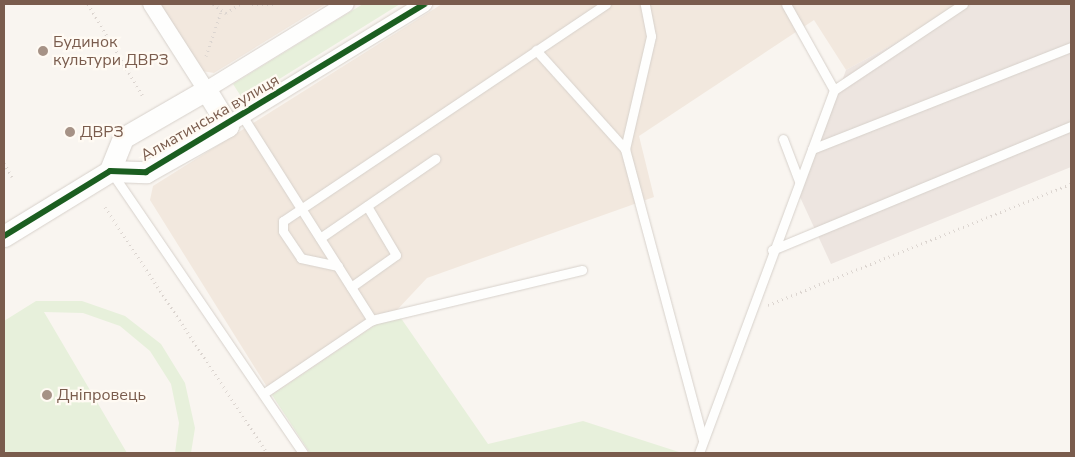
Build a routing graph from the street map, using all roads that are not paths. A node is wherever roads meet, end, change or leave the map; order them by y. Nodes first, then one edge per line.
1 (151, 4) edge
2 (346, 4) edge
3 (424, 4) edge
4 (606, 4) edge
5 (646, 4) edge
6 (786, 4) edge
7 (963, 4) edge
8 (1071, 47) edge
9 (536, 50) junction
10 (206, 90) junction
11 (834, 90) junction
12 (236, 121) junction
13 (1071, 126) edge
14 (782, 139) dead end
15 (625, 149) junction
16 (812, 149) junction
17 (435, 159) dead end
18 (110, 171) junction
19 (799, 181) junction
20 (367, 206) junction
21 (302, 208) junction
22 (4, 236) edge
23 (320, 238) junction
24 (772, 250) junction
25 (338, 266) junction
26 (582, 270) dead end
27 (351, 287) junction
28 (372, 320) junction
29 (264, 393) junction
30 (703, 440) junction
31 (304, 453) edge
32 (699, 453) edge

1 - 10 street
2 - 10 street, Алматинська вулиця
3 - 12 street, Алматинська вулиця
4 - 9 lane
5 - 15 lane
6 - 11 lane
7 - 11 lane
8 - 16 lane
9 - 15 lane
9 - 21 lane
10 - 12 street
10 - 18 street, Алматинська вулиця
11 - 16 lane
12 - 18 street, Алматинська вулиця
12 - 21 lane
13 - 24 lane
14 - 19 lane
15 - 30 lane
16 - 19 lane
17 - 20 lane
18 - 22 street
18 - 29 lane
19 - 24 lane
20 - 23 lane
20 - 27 lane
21 - 23 lane
21 - 25 lane
23 - 25 lane
24 - 30 lane
25 - 27 lane
26 - 28 lane
27 - 28 lane
28 - 29 lane
29 - 31 lane
30 - 32 lane

